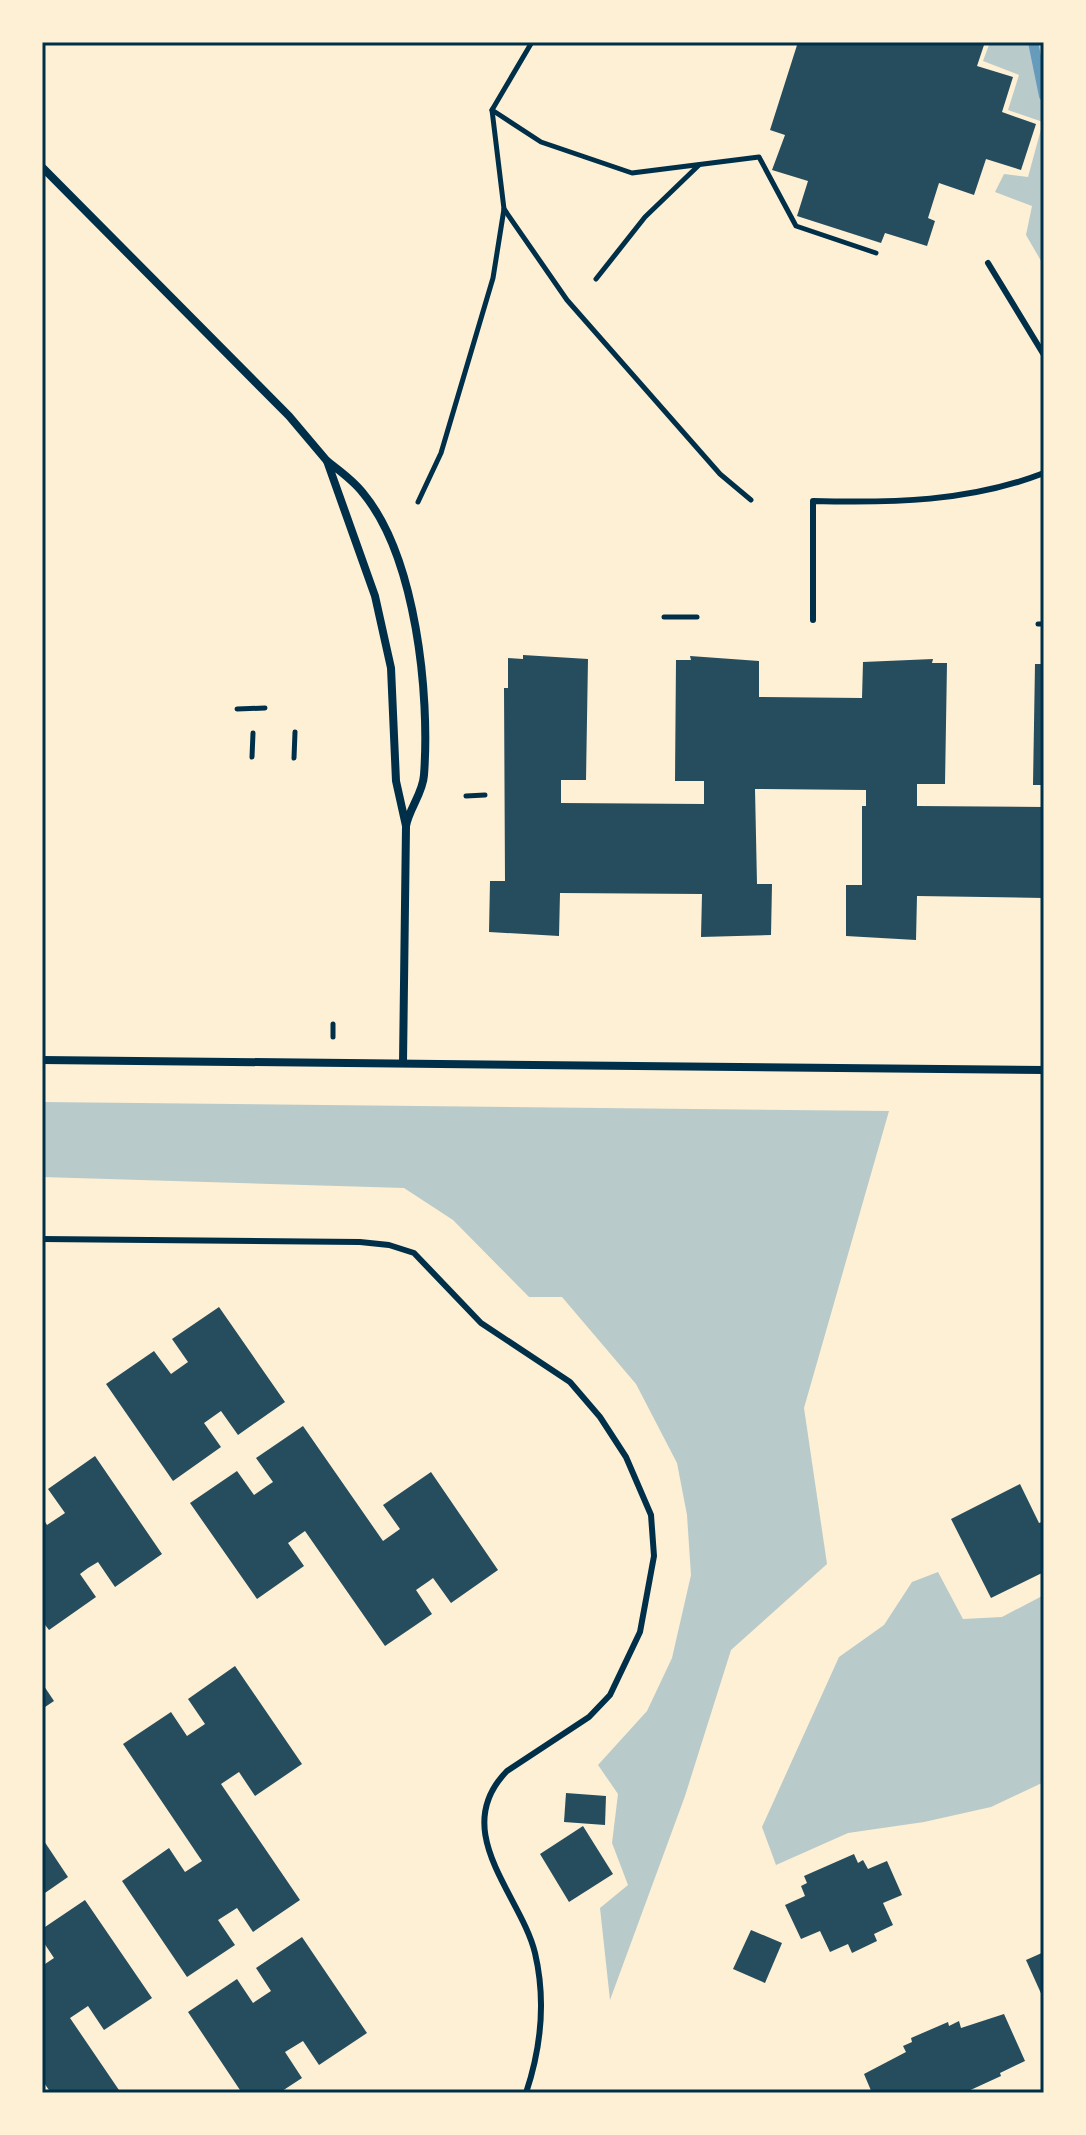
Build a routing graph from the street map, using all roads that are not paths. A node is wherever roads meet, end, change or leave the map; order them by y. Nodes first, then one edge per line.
1 (42, 167) edge
2 (988, 263) dead end
3 (1044, 355) edge
4 (327, 461) junction
5 (1044, 473) edge
6 (813, 620) dead end
7 (406, 826) junction
8 (42, 1060) edge
9 (403, 1063) junction
10 (1044, 1070) edge
11 (42, 1239) edge
12 (526, 2093) edge

1 - 4 street
2 - 3 lane
4 - 7 street
4 - 7 street
5 - 6 lane
7 - 9 street
8 - 9 street
9 - 10 street
11 - 12 lane

